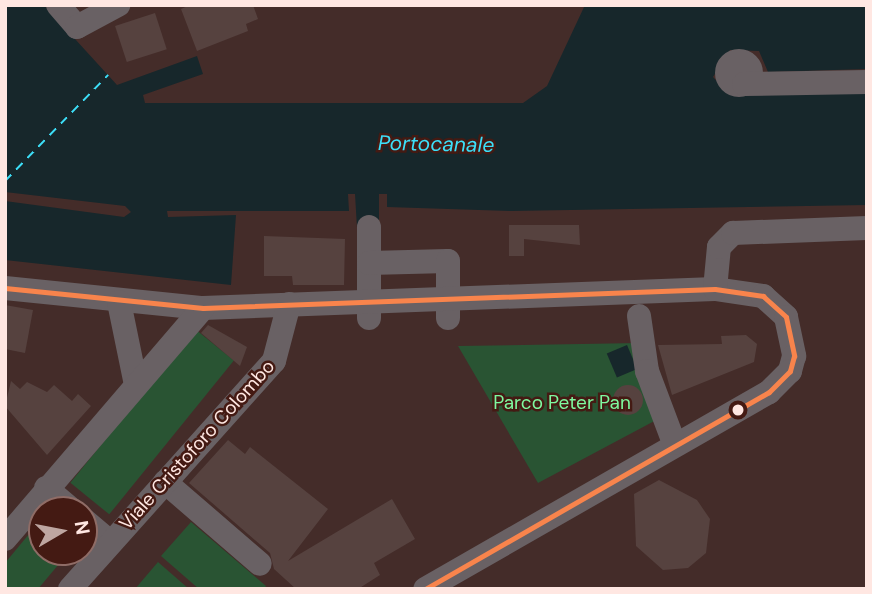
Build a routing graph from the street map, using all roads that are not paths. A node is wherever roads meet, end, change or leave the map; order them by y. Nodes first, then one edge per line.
1 (58, 5) edge
2 (118, 5) edge
3 (867, 82) edge
4 (744, 84) dead end
5 (369, 227) dead end
6 (867, 228) edge
7 (369, 263) junction
8 (5, 288) edge
9 (715, 289) junction
10 (119, 302) junction
11 (289, 304) junction
12 (447, 308) junction
13 (203, 309) junction
14 (369, 311) junction
15 (639, 316) dead end
16 (136, 386) junction
17 (674, 443) junction
18 (165, 482) junction
19 (46, 488) junction
20 (55, 496) edge
21 (98, 532) edge
22 (5, 539) edge
23 (110, 542) junction
24 (260, 564) dead end
25 (70, 589) edge
26 (425, 589) edge

1 - 2 street
3 - 4 street
5 - 7 street
6 - 9 street
7 - 12 street
7 - 14 street
8 - 10 street
9 - 12 street
9 - 17 street
10 - 13 street
10 - 16 street
11 - 13 street
11 - 14 street
11 - 18 street, Viale Cristoforo Colombo
12 - 14 street
13 - 16 street
15 - 17 street
16 - 19 street
17 - 26 street
18 - 23 street, Viale Cristoforo Colombo
18 - 24 street
19 - 20 street
19 - 22 street
21 - 23 street, Viale Cristoforo Colombo
23 - 25 street, Viale Cristoforo Colombo

